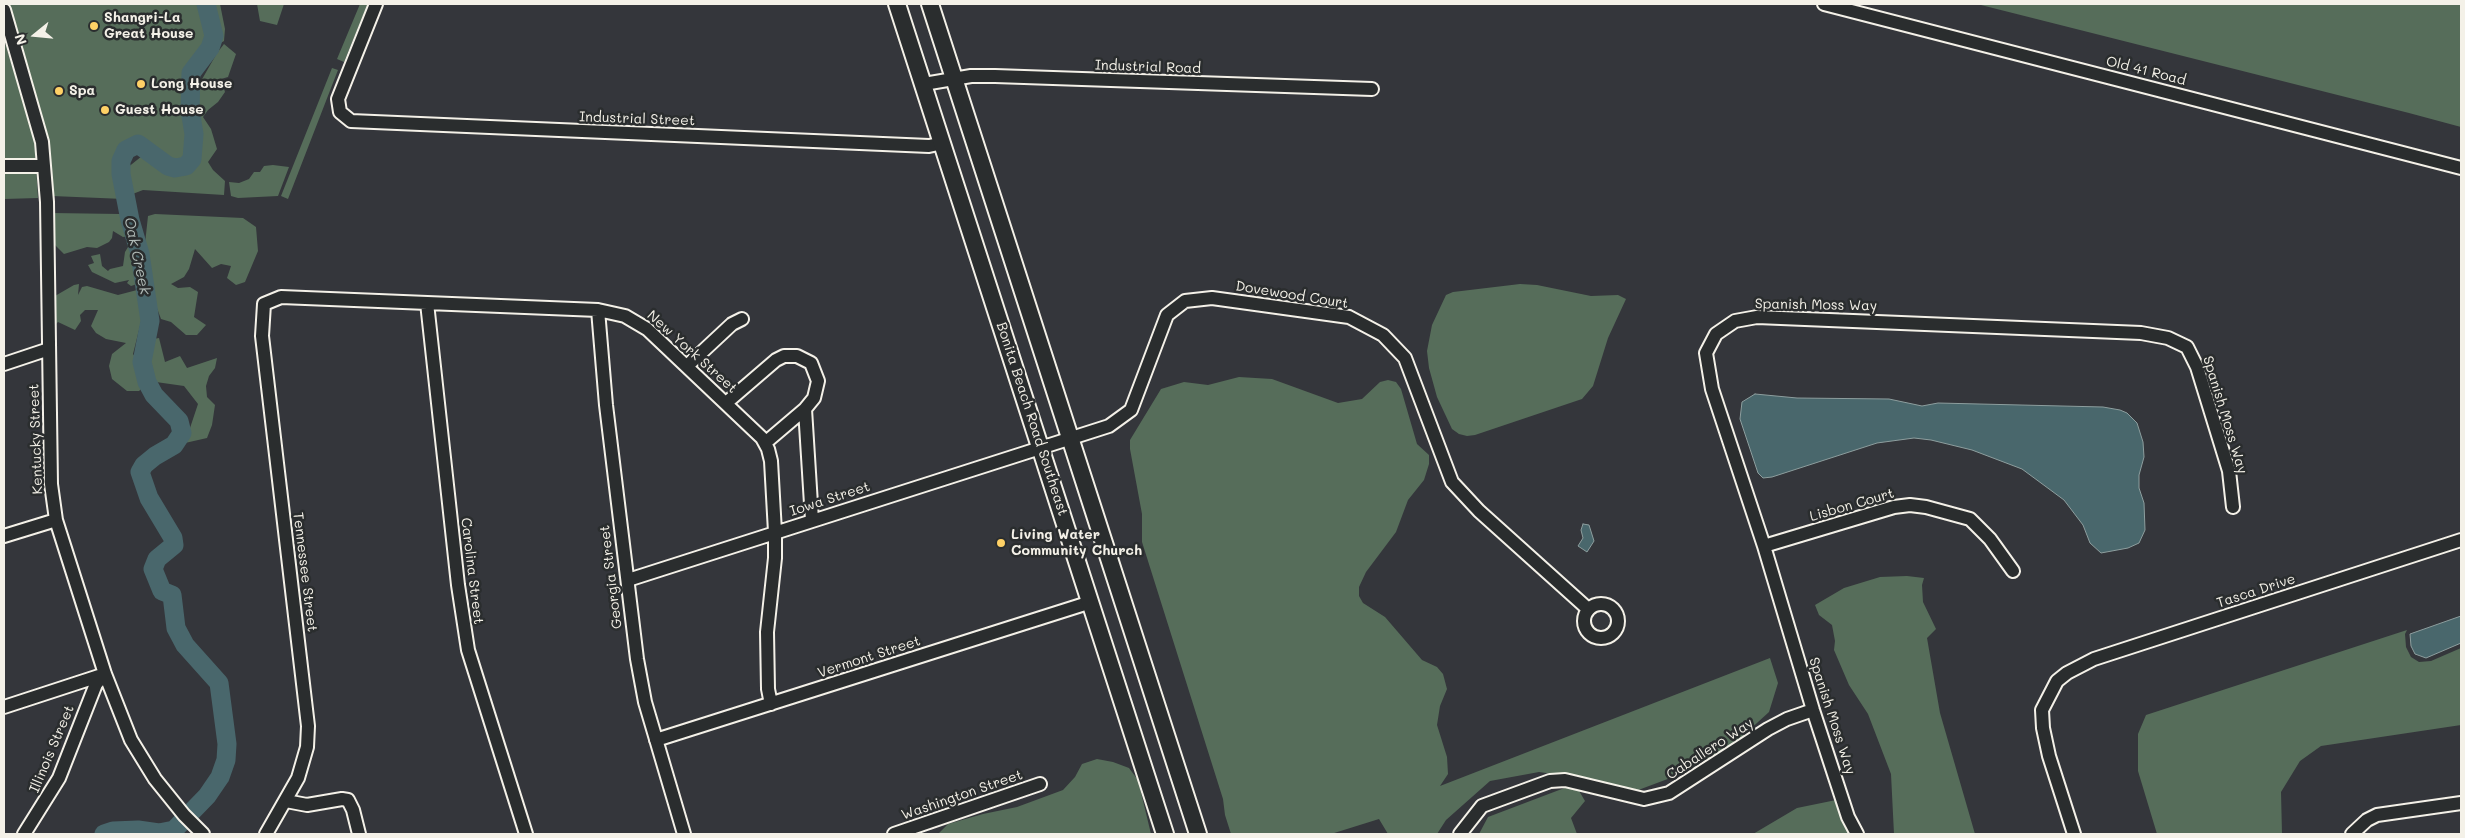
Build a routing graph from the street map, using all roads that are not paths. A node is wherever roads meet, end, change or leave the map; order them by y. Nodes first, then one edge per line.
1 (376, 4) edge
2 (897, 4) edge
3 (930, 4) edge
4 (1824, 4) edge
5 (4, 10) edge
6 (955, 79) junction
7 (924, 84) junction
8 (1372, 89) dead end
9 (943, 143) junction
10 (4, 166) edge
11 (44, 166) junction
12 (2461, 168) edge
13 (427, 303) junction
14 (264, 304) joint
15 (598, 310) junction
16 (742, 319) dead end
17 (49, 349) junction
18 (4, 364) edge
19 (687, 366) junction
20 (726, 403) junction
21 (805, 410) junction
22 (1070, 437) junction
23 (764, 443) junction
24 (1041, 448) junction
25 (2233, 507) dead end
26 (56, 520) junction
27 (812, 520) junction
28 (775, 532) junction
29 (4, 536) edge
30 (2461, 540) edge
31 (1764, 546) junction
32 (2013, 571) dead end
33 (628, 580) junction
34 (1090, 602) junction
35 (1588, 609) dead end
36 (105, 674) junction
37 (771, 704) junction
38 (4, 706) edge
39 (1813, 710) junction
40 (656, 740) junction
41 (1040, 784) dead end
42 (286, 801) junction
43 (2461, 803) edge
44 (200, 831) edge
45 (24, 834) edge
46 (266, 834) edge
47 (359, 834) edge
48 (526, 834) edge
49 (684, 834) edge
50 (894, 834) edge
51 (1165, 834) edge
52 (1198, 834) edge
53 (1460, 834) edge
54 (1857, 834) edge
55 (2074, 834) edge
56 (2352, 834) edge

1 - 9 street, Industrial Street
2 - 7 main road, Bonita Beach Road Southeast
3 - 6 main road
4 - 12 street, Old 41 Road
5 - 11 street, Kentucky Street
6 - 7 street, Industrial Road
6 - 8 street, Industrial Road
6 - 22 main road
7 - 9 main road, Bonita Beach Road Southeast
9 - 24 main road, Bonita Beach Road Southeast
10 - 11 street
11 - 17 street, Kentucky Street
13 - 14 street, New York Street
13 - 15 street, New York Street
13 - 48 street, Carolina Street
14 - 42 street, Tennessee Street
15 - 19 street, New York Street
15 - 33 street, Georgia Street
16 - 19 street
17 - 18 street
17 - 26 street, Kentucky Street
19 - 20 street, New York Street
20 - 21 street
20 - 23 street, New York Street
21 - 23 street
21 - 27 street
22 - 24 street, Dovewood Court
22 - 35 street, Dovewood Court
22 - 52 main road
23 - 28 street, New York Street
24 - 27 street, Iowa Street
24 - 34 main road, Bonita Beach Road Southeast
25 - 31 street, Spanish Moss Way
26 - 29 street
26 - 36 street, Kentucky Street
27 - 28 street, Iowa Street
28 - 33 street, Iowa Street
28 - 37 street, New York Street
30 - 55 street, Tasca Drive
31 - 32 street, Lisbon Court
31 - 39 street, Spanish Moss Way
33 - 40 street, Georgia Street
34 - 37 street, Vermont Street
34 - 51 main road, Bonita Beach Road Southeast
36 - 38 street
36 - 44 street, Kentucky Street
36 - 45 street, Illinois Street
37 - 40 street, Vermont Street
39 - 53 street, Caballero Way
39 - 54 street, Spanish Moss Way
40 - 49 street, Georgia Street
41 - 50 street, Washington Street
42 - 46 street, Tennessee Street
42 - 47 street
43 - 56 street

